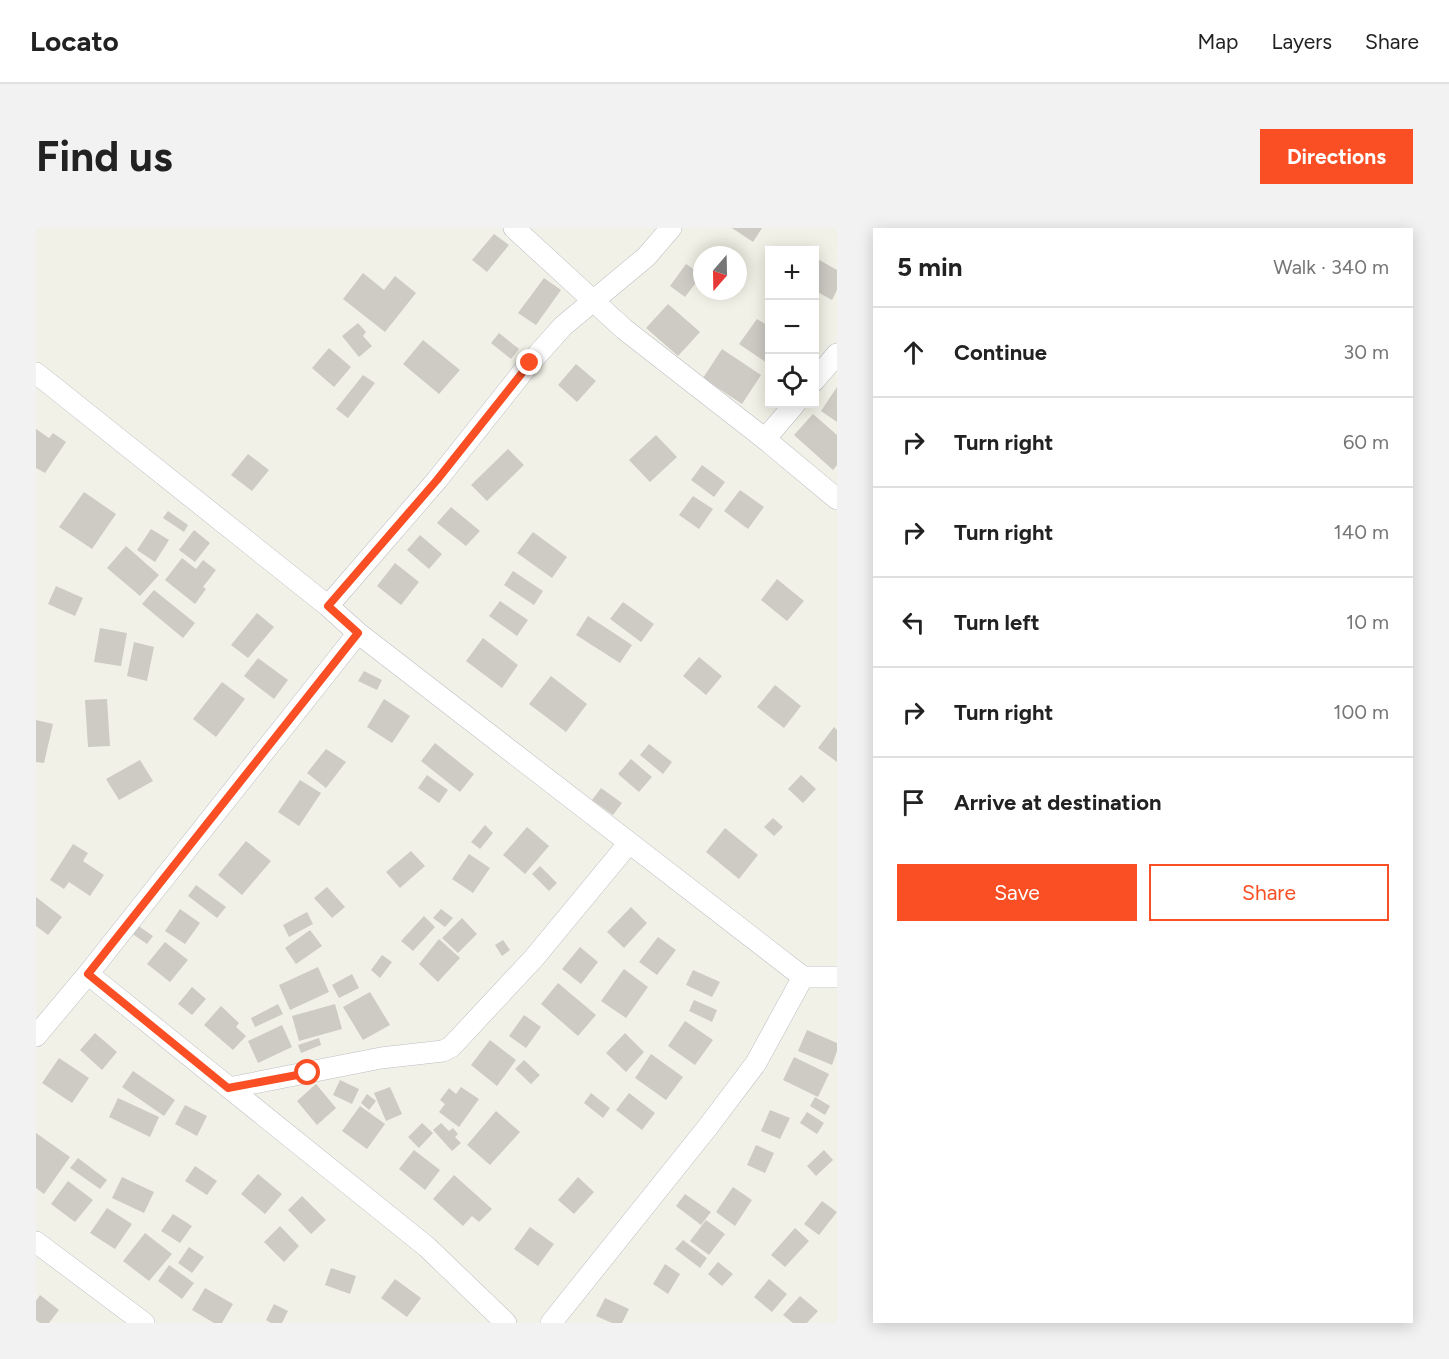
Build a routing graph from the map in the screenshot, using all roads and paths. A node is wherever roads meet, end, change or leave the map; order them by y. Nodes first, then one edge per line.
1 (514, 228) edge
2 (671, 228) edge
3 (593, 300) junction
4 (837, 354) edge
5 (36, 372) edge
6 (819, 375) edge
7 (792, 408) edge
8 (765, 439) junction
9 (837, 499) edge
10 (328, 606) junction
11 (358, 633) junction
12 (629, 843) junction
13 (88, 974) junction
14 (803, 977) junction
15 (837, 977) edge
16 (36, 1036) edge
17 (228, 1088) junction
18 (36, 1242) edge
19 (144, 1323) edge
20 (506, 1323) edge
21 (551, 1323) edge

1 - 3 street
2 - 3 street
3 - 8 street
3 - 10 street
4 - 6 street
5 - 10 street
7 - 8 street
8 - 9 street
10 - 11 street
11 - 12 street
11 - 13 street
12 - 14 street
12 - 17 street
13 - 16 street
13 - 17 street
14 - 15 street
14 - 21 street
17 - 20 street
18 - 19 street

